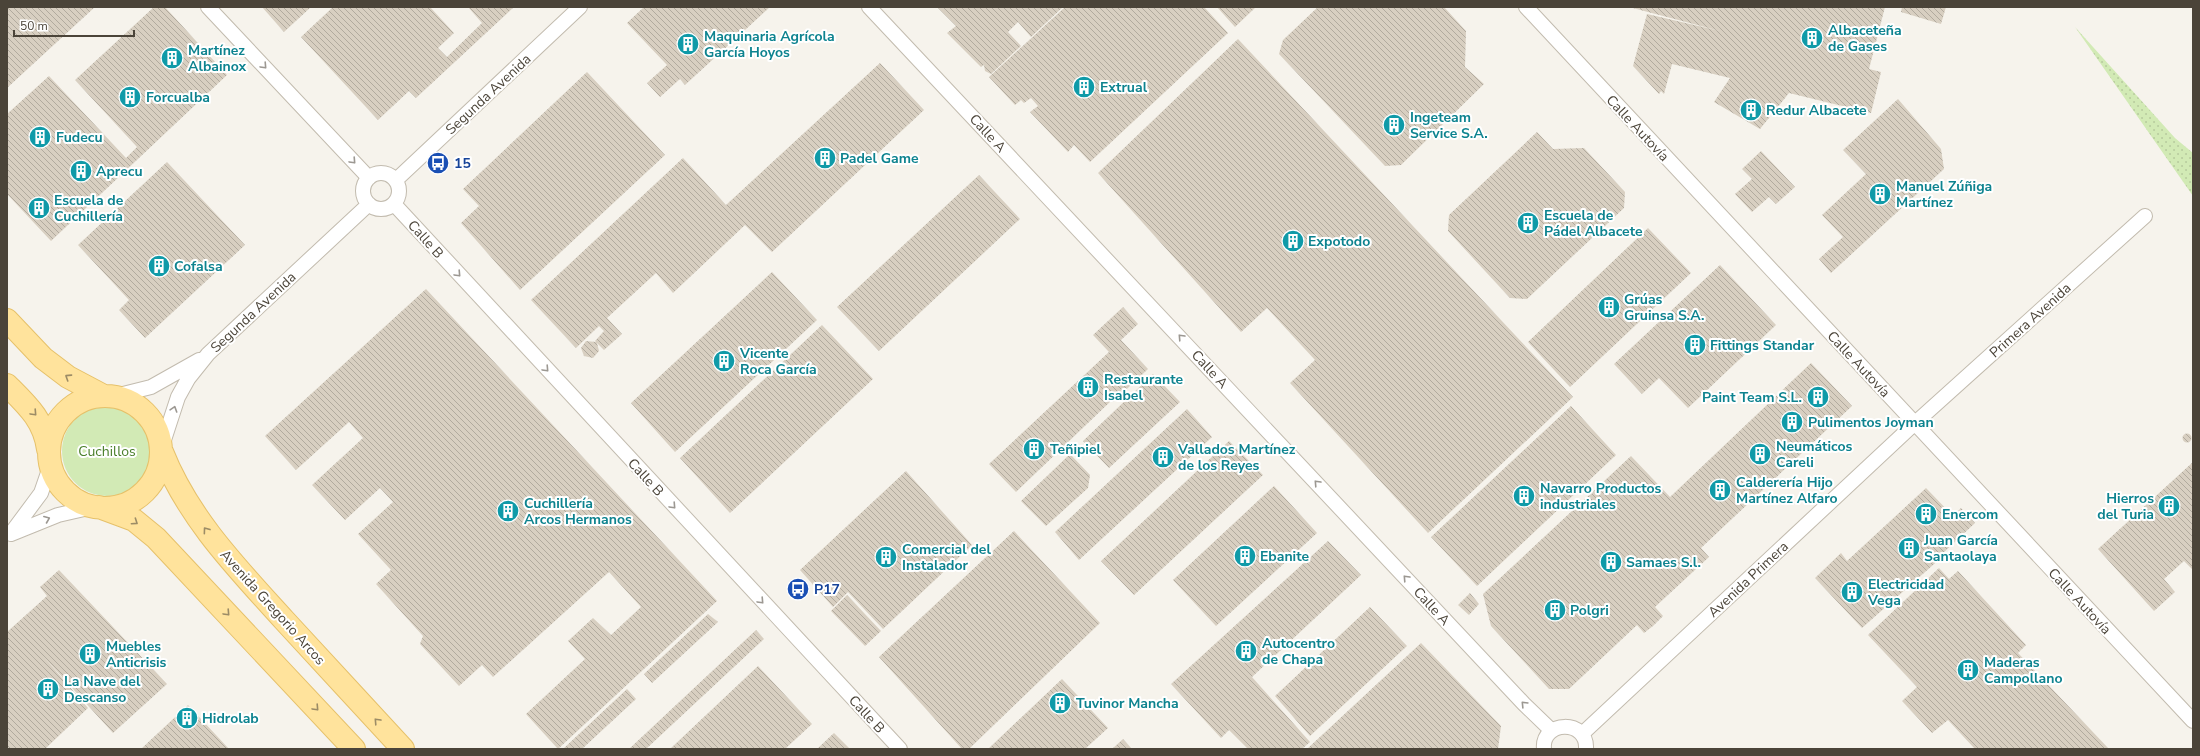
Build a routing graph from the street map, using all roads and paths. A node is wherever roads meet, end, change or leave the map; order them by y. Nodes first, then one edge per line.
1 (208, 7) edge
2 (580, 7) edge
3 (869, 7) edge
4 (1526, 7) edge
5 (369, 178) junction
6 (396, 180) junction
7 (369, 204) junction
8 (394, 204) junction
9 (2145, 216) dead end
10 (7, 320) edge
11 (208, 354) junction
12 (7, 385) edge
13 (109, 396) junction
14 (1914, 424) junction
15 (162, 449) junction
16 (50, 457) junction
17 (96, 507) junction
18 (9, 536) edge
19 (2193, 721) edge
20 (1552, 731) junction
21 (1582, 734) junction
22 (354, 749) edge
23 (403, 749) edge
24 (900, 749) edge
25 (1544, 749) edge
26 (1586, 749) edge

1 -> 5 street
2 - 6 street, Segunda Avenida
20 -> 3 street, Calle A
4 - 14 street, Calle Autovía
5 - 6 street
5 - 7 street
6 - 8 street
7 - 8 street
7 - 11 street, Segunda Avenida
8 -> 24 street, Calle B
9 - 14 street, Primera Avenida
13 -> 10 main road
11 - 13 street
15 -> 11 street
12 -> 16 main road
13 - 15 main road
13 - 16 main road
14 - 19 street, Calle Autovía
14 - 21 street, Avenida Primera
15 - 17 main road
23 -> 15 main road, Avenida Gregorio Arcos
16 - 17 main road
16 - 18 street
18 -> 17 street
17 -> 22 main road
20 - 21 street
20 - 25 street
21 - 26 street

